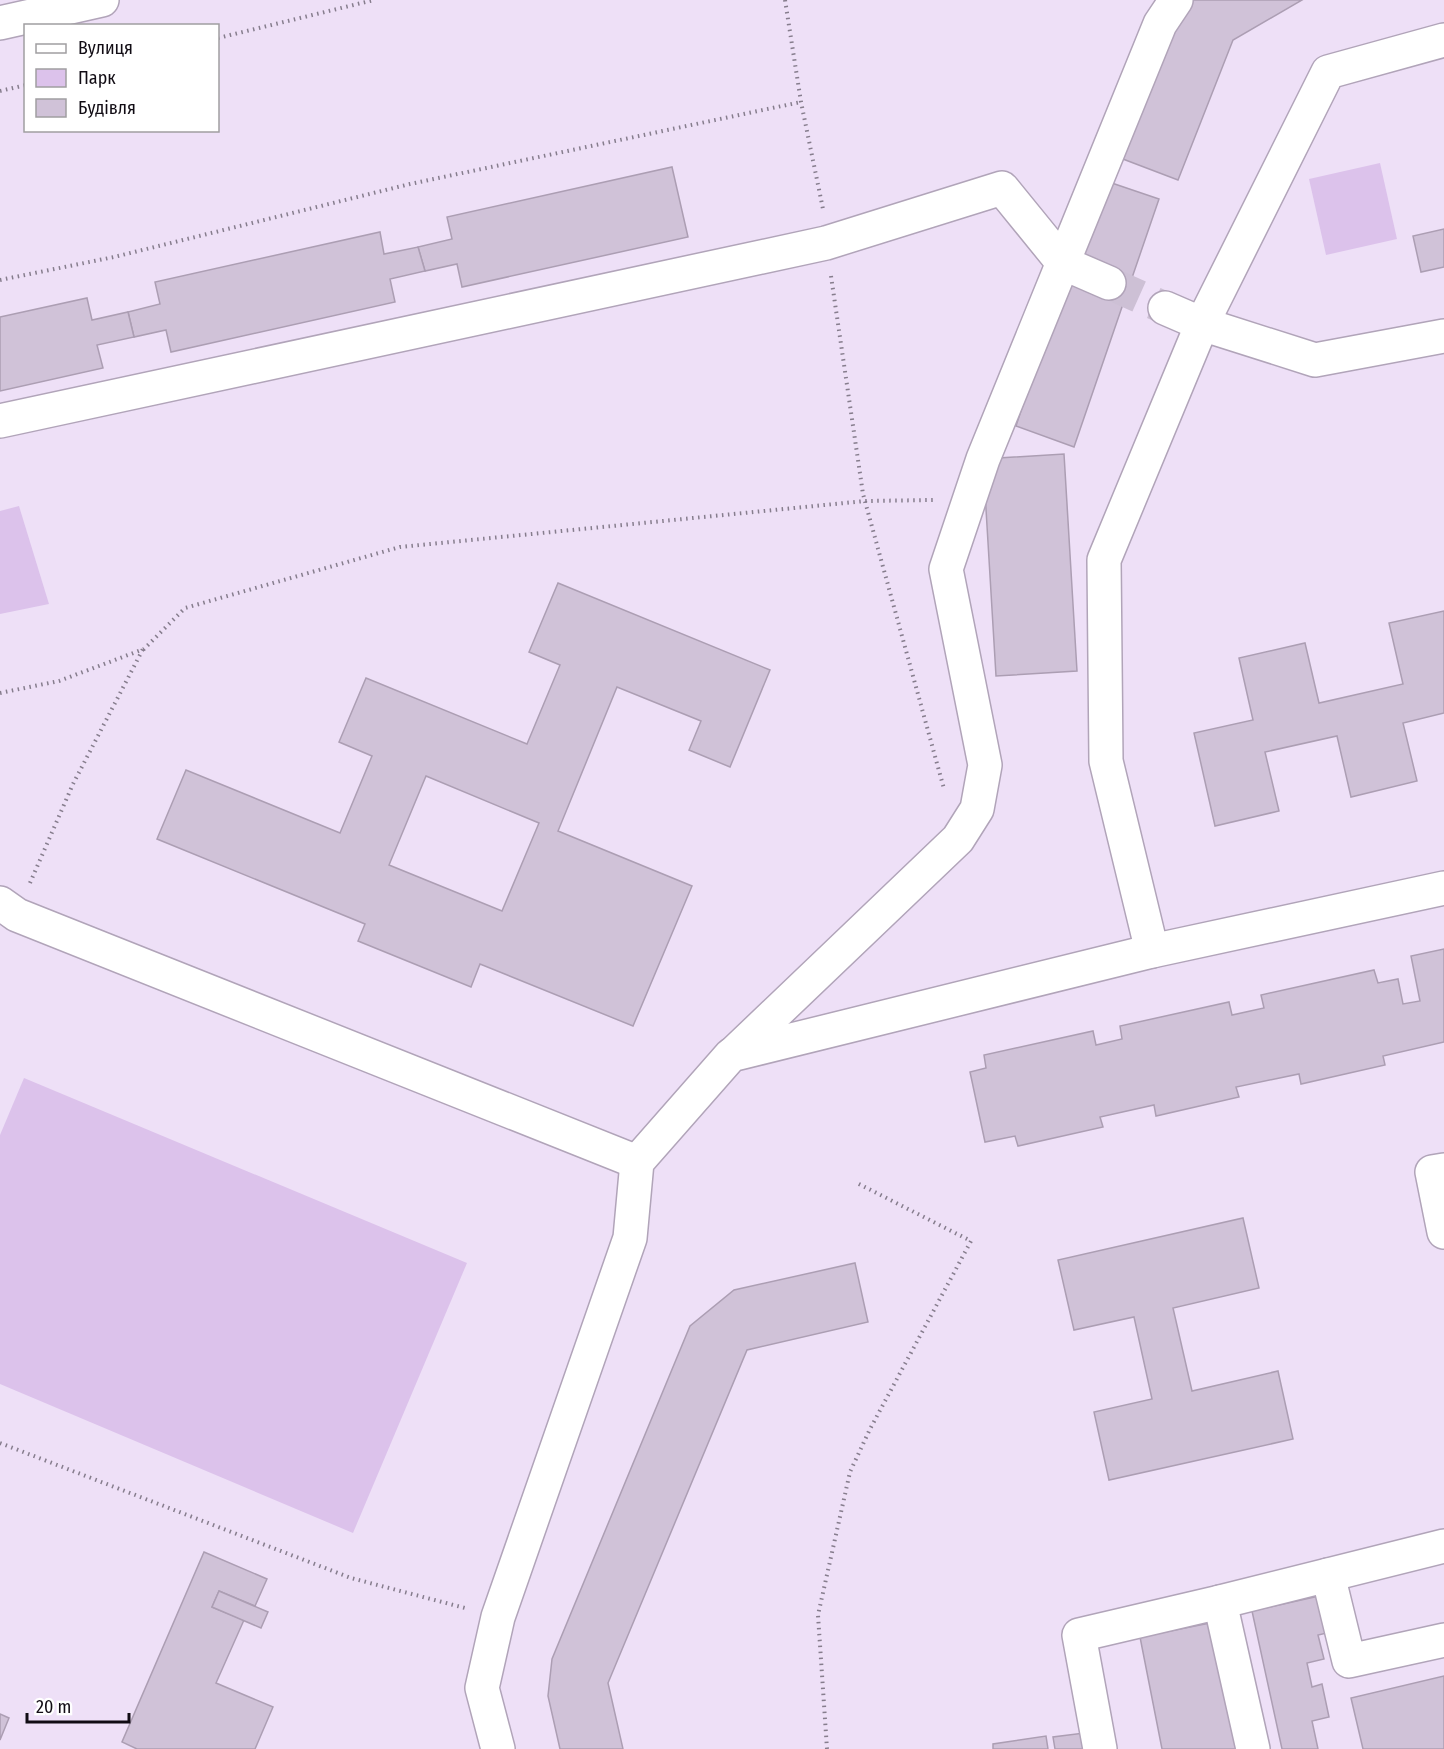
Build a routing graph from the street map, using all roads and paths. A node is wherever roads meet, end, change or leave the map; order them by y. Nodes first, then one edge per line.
1 (102, 0) edge
2 (374, 0) edge
3 (785, 0) edge
4 (1176, 0) edge
5 (0, 23) edge
6 (219, 38) edge
7 (1444, 40) edge
8 (24, 85) edge
9 (0, 91) edge
10 (801, 102) junction
11 (826, 243) junction
12 (1063, 263) junction
13 (0, 280) edge
14 (1109, 283) tunnel mouth
15 (1165, 308) tunnel mouth
16 (1202, 324) junction
17 (1444, 336) edge
18 (0, 421) edge
19 (969, 500) junction
20 (865, 501) junction
21 (144, 649) junction
22 (0, 693) edge
23 (958, 839) junction
24 (1444, 888) edge
25 (8, 909) edge
26 (1152, 951) junction
27 (731, 1055) junction
28 (637, 1162) junction
29 (1444, 1170) edge
30 (855, 1182) dead end
31 (1444, 1232) edge
32 (0, 1443) edge
33 (1444, 1546) edge
34 (1328, 1575) junction
35 (1220, 1602) junction
36 (498, 1617) junction
37 (1444, 1640) edge
38 (498, 1749) edge
39 (826, 1749) edge
40 (1100, 1749) edge
41 (1253, 1749) edge

1 - 5 main road
2 - 6 path
3 - 10 path
4 - 12 main road
7 - 16 main road
8 - 9 path
10 - 11 path
10 - 13 path
11 - 12 main road
11 - 18 main road
11 - 20 path
12 - 14 main road
12 - 19 main road
15 - 16 main road
16 - 17 main road
16 - 26 main road
19 - 20 path
19 - 23 main road
20 - 21 path
20 - 23 path
21 - 22 path
21 - 25 path
23 - 27 main road
24 - 26 main road
25 - 28 main road
26 - 27 main road
27 - 28 main road
28 - 36 main road
29 - 31 main road
30 - 39 path
32 - 36 path
33 - 34 main road
34 - 35 main road
34 - 37 main road
35 - 40 main road
35 - 41 main road
36 - 38 main road

